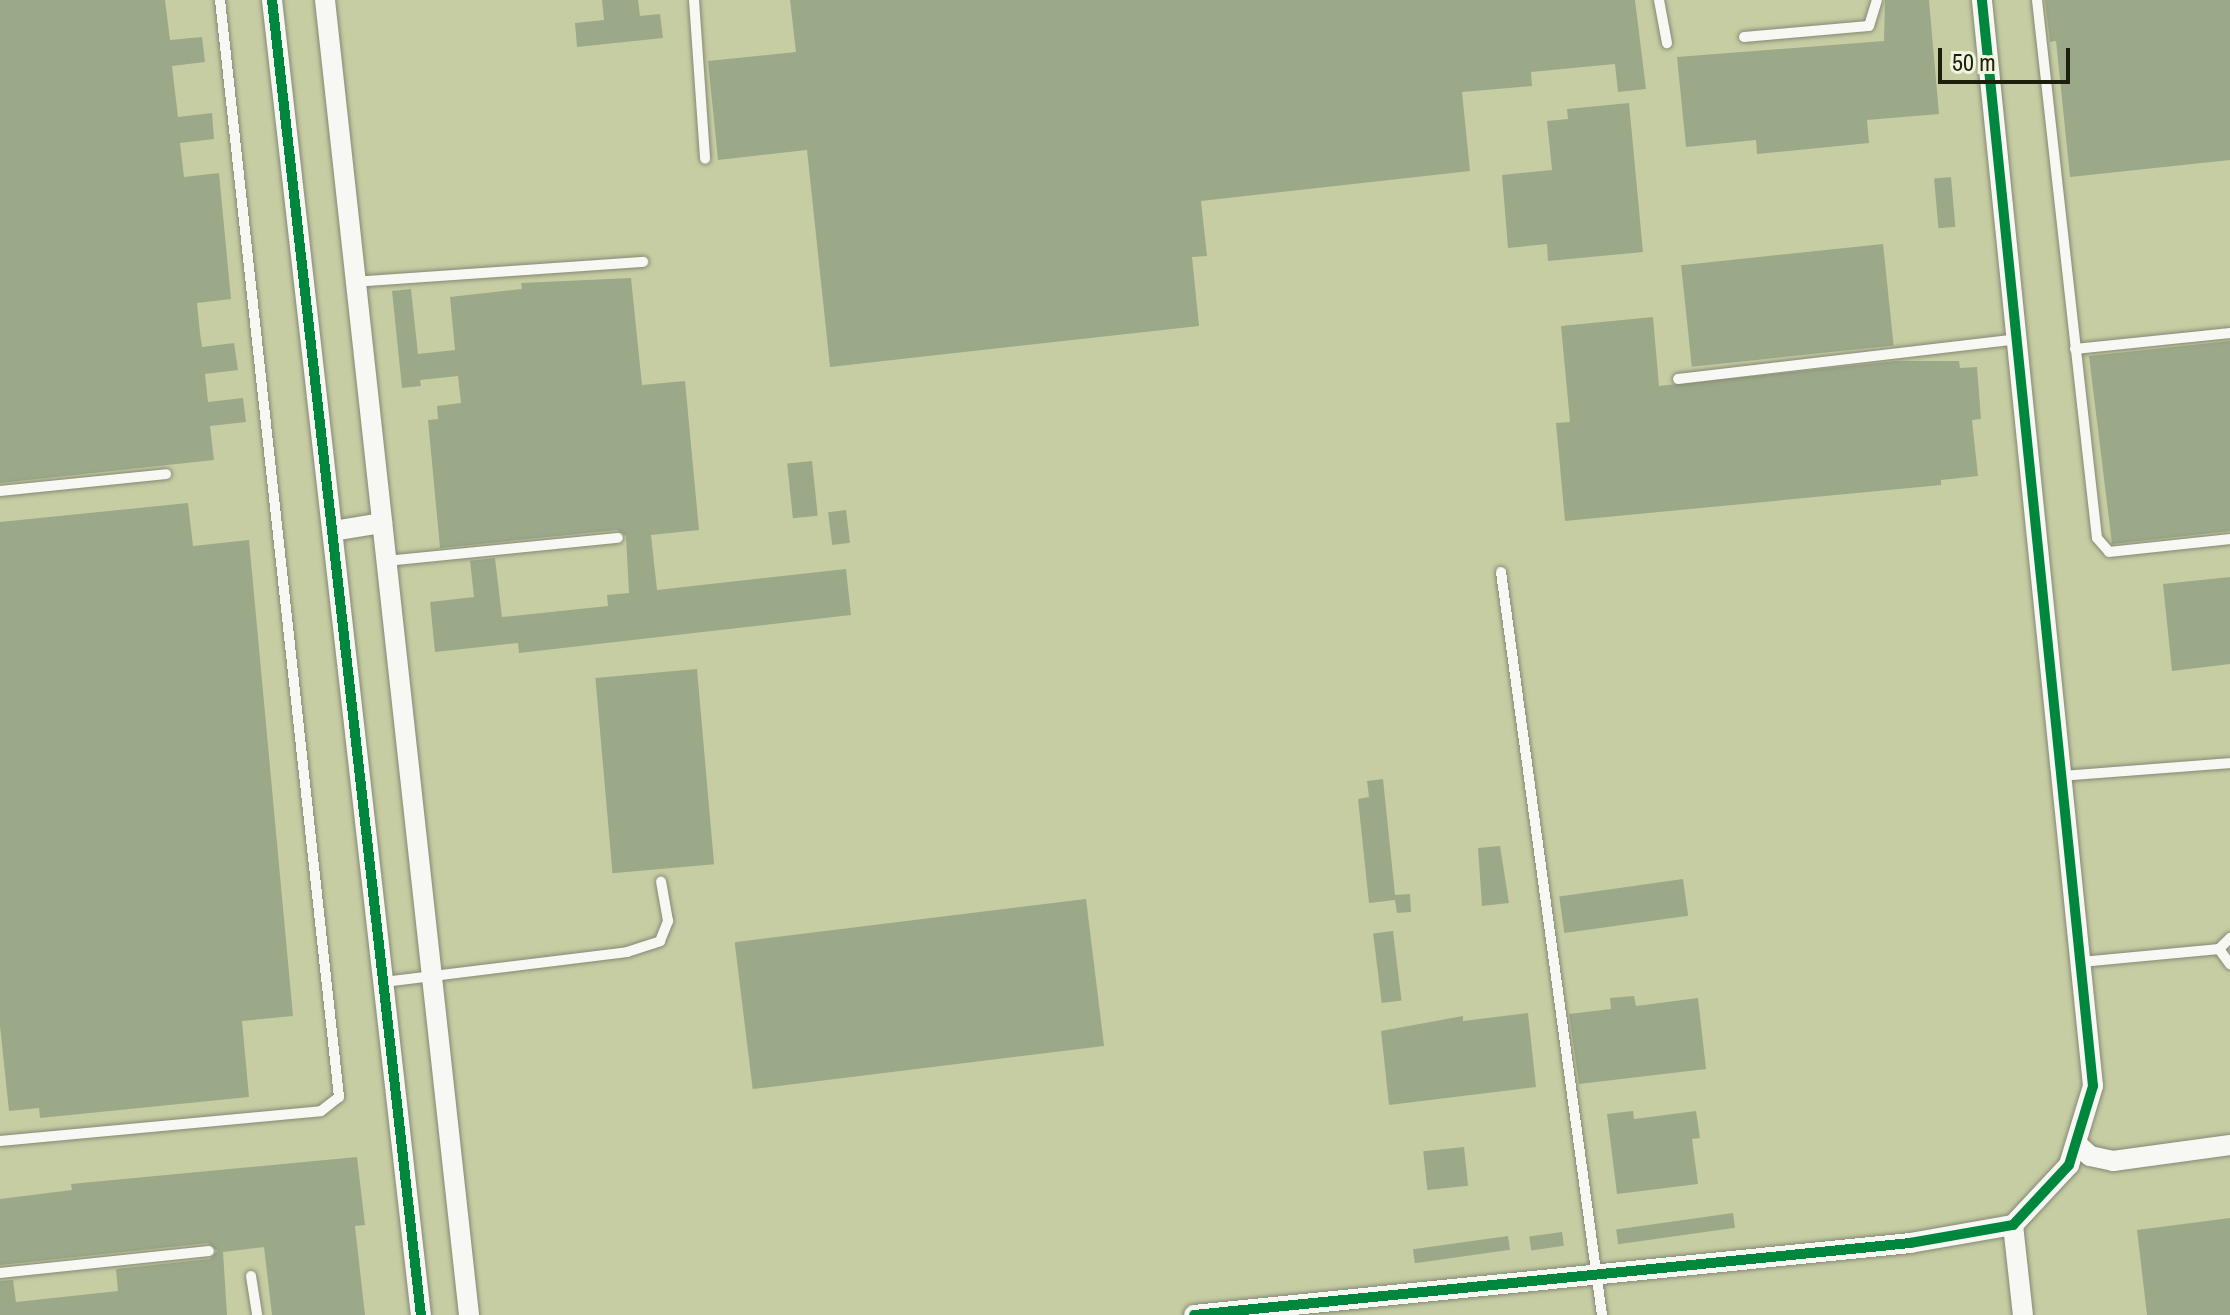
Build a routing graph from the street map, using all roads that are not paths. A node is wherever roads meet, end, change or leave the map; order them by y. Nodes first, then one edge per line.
1 (220, 0) edge
2 (272, 0) edge
3 (325, 0) edge
4 (694, 0) edge
5 (1659, 0) edge
6 (1877, 0) edge
7 (1982, 0) edge
8 (2037, 0) edge
9 (1744, 37) dead end
10 (1667, 43) dead end
11 (705, 159) dead end
12 (643, 262) dead end
13 (354, 282) junction
14 (2230, 333) edge
15 (2017, 339) junction
16 (2075, 349) junction
17 (1678, 379) dead end
18 (166, 474) dead end
19 (0, 491) edge
20 (382, 523) junction
21 (333, 531) junction
22 (618, 538) dead end
23 (2230, 539) edge
24 (386, 561) junction
25 (1501, 572) dead end
26 (2230, 763) edge
27 (2061, 776) junction
28 (661, 882) dead end
29 (2230, 938) edge
30 (2219, 949) junction
31 (2081, 962) junction
32 (2230, 964) edge
33 (432, 976) junction
34 (384, 982) junction
35 (0, 1141) edge
36 (2230, 1145) edge
37 (2079, 1146) junction
38 (2013, 1225) junction
39 (209, 1251) dead end
40 (0, 1273) edge
41 (1596, 1273) junction
42 (251, 1276) dead end
43 (257, 1315) edge
44 (421, 1315) edge
45 (469, 1315) edge
46 (1194, 1315) edge
47 (1602, 1315) edge
48 (2023, 1315) edge

1 - 35 lane
2 - 21 street
3 - 13 street
4 - 11 lane
5 - 10 lane
6 - 9 lane
7 - 15 street
8 - 16 lane
12 - 13 lane
13 - 20 street
14 - 16 lane
15 - 17 lane
15 - 27 street
16 - 23 lane
18 - 19 lane
20 - 21 street
20 - 24 street
21 - 34 street
22 - 24 lane
24 - 33 street
25 - 41 lane
26 - 27 lane
27 - 31 street
28 - 33 lane
29 - 30 lane
30 - 31 lane
30 - 32 lane
31 - 37 street
33 - 34 lane
33 - 45 street
34 - 44 street
36 - 37 street
37 - 38 street
38 - 41 street
38 - 48 street
39 - 40 lane
41 - 46 street
41 - 47 lane
42 - 43 lane

